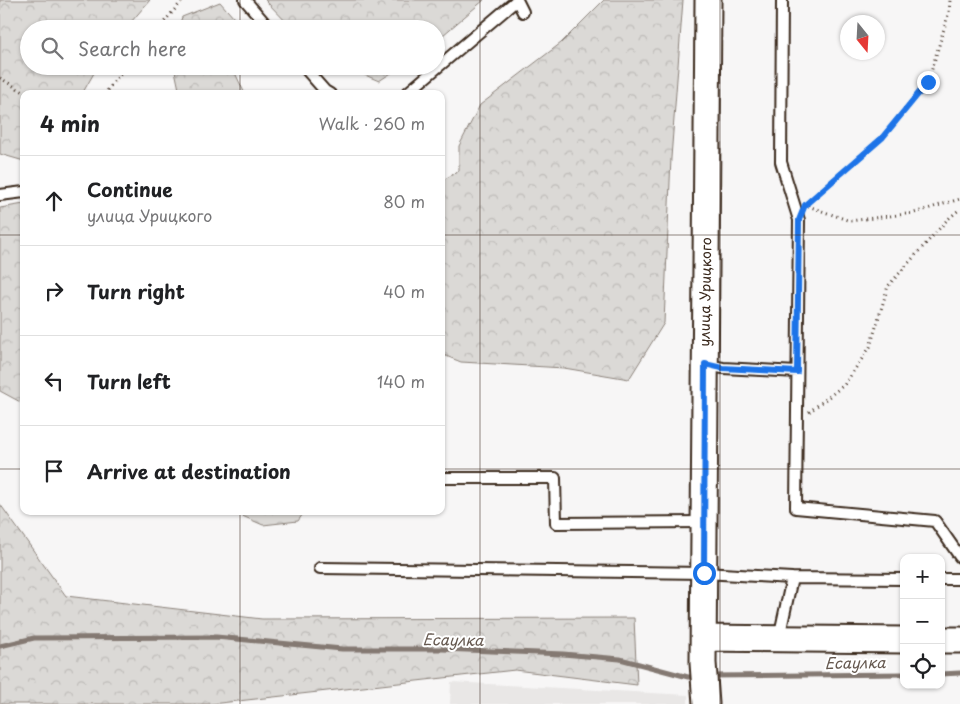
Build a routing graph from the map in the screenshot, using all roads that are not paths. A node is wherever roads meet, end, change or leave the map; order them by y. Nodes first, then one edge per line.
1 (245, 0) edge
2 (517, 0) edge
3 (708, 0) edge
4 (782, 0) edge
5 (523, 12) dead end
6 (262, 20) edge
7 (445, 61) edge
8 (310, 75) edge
9 (428, 75) edge
10 (323, 90) edge
11 (411, 90) edge
12 (20, 192) edge
13 (0, 195) edge
14 (705, 364) junction
15 (797, 372) junction
16 (445, 478) edge
17 (704, 522) junction
18 (960, 557) edge
19 (320, 568) dead end
20 (704, 573) junction
21 (792, 578) junction
22 (900, 579) edge
23 (945, 579) edge
24 (960, 579) edge
25 (704, 638) junction
26 (779, 640) junction
27 (900, 640) edge
28 (945, 640) edge
29 (960, 640) edge
30 (705, 697) edge

1 - 6 lane
2 - 5 lane
2 - 7 lane
3 - 14 street, улица Урицкого
4 - 15 lane
8 - 10 lane
9 - 11 lane
12 - 13 lane
14 - 15 lane
14 - 17 street, улица Урицкого
15 - 18 lane
16 - 17 lane
17 - 20 street, улица Урицкого
19 - 20 lane
20 - 21 lane
20 - 25 street, улица Урицкого
21 - 22 lane
21 - 26 lane
23 - 24 lane
25 - 26 street
25 - 30 street, улица Урицкого
26 - 27 street
28 - 29 street

